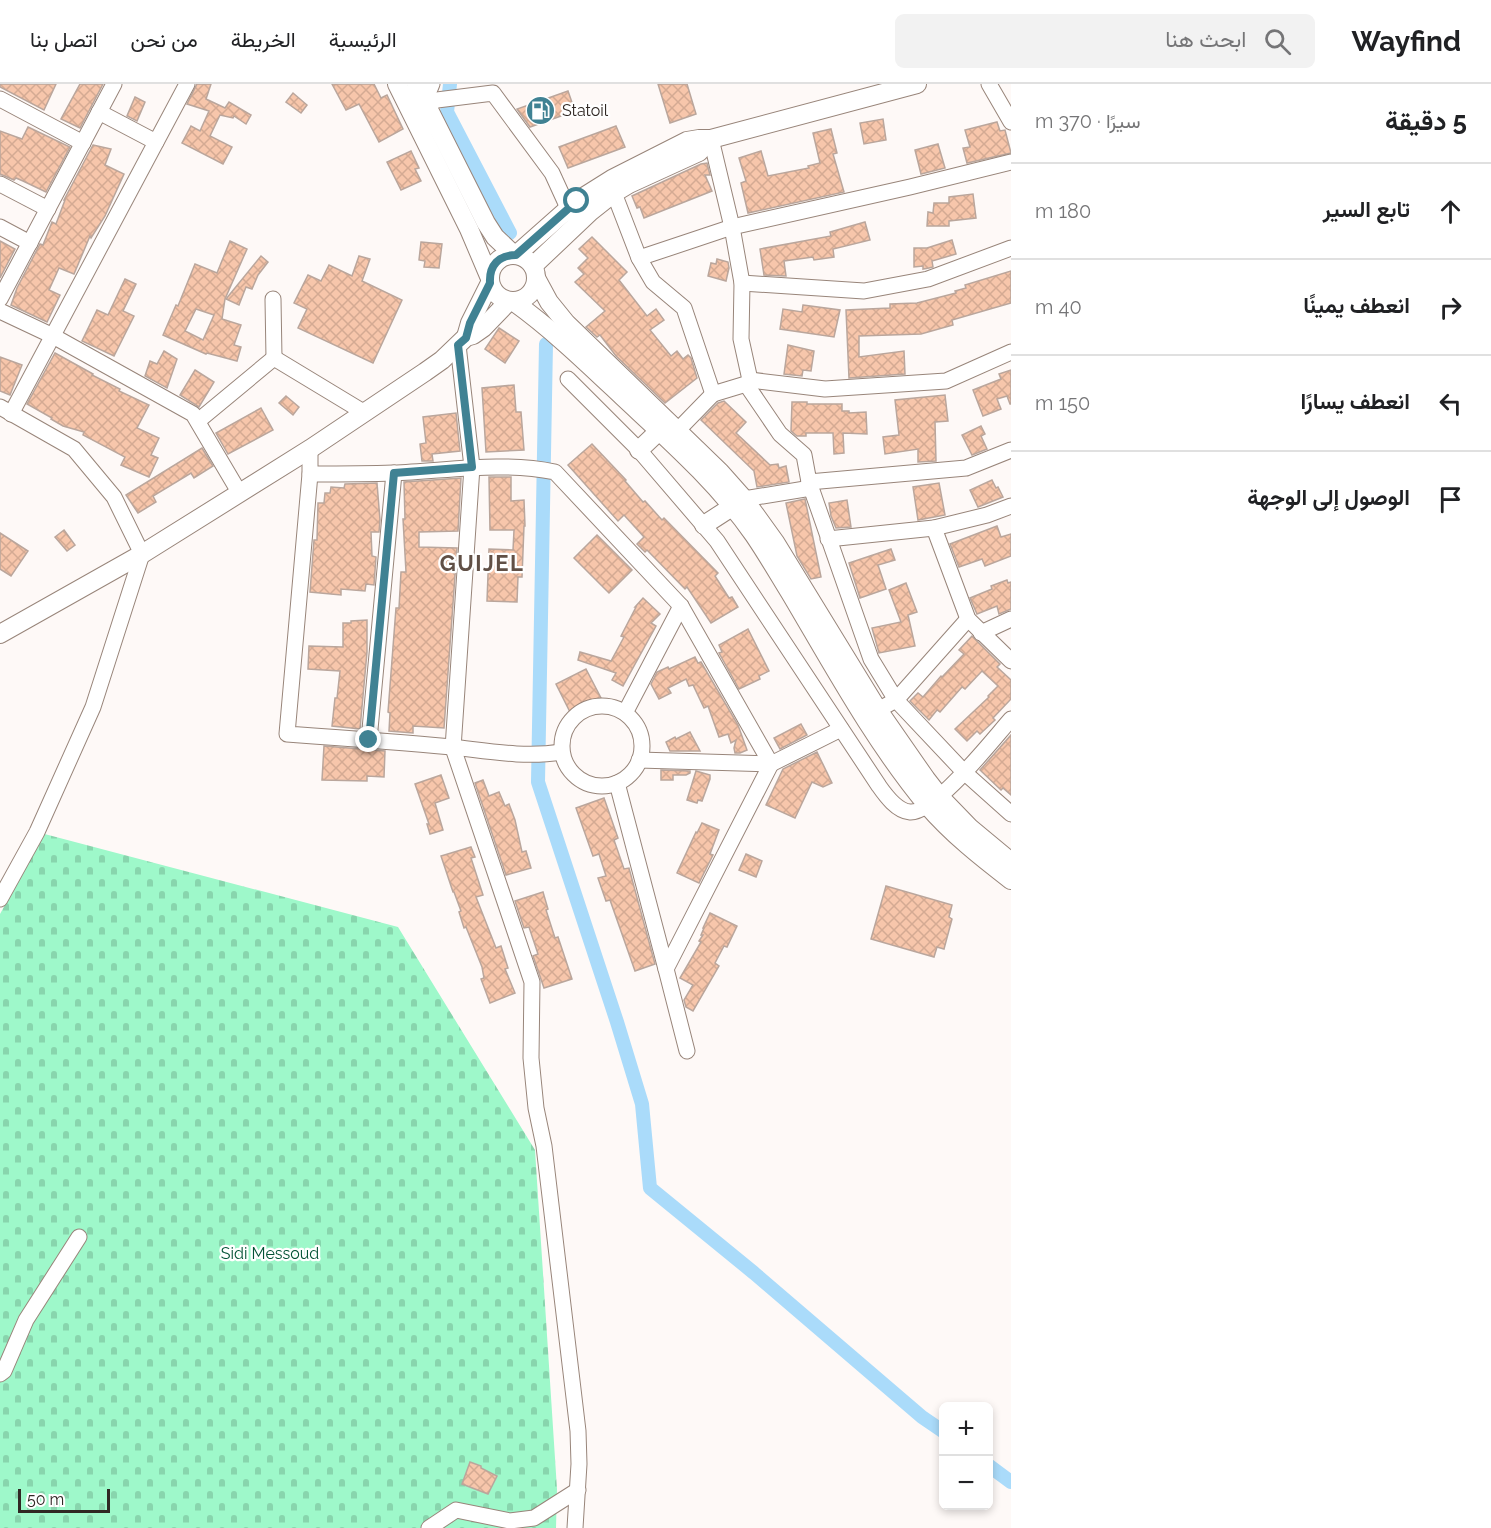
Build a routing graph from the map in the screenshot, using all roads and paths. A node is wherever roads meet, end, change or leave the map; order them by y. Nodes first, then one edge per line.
1 (114, 84) edge
2 (187, 84) edge
3 (397, 84) edge
4 (416, 84) edge
5 (432, 84) edge
6 (917, 84) edge
7 (990, 84) edge
8 (0, 99) edge
9 (430, 102) junction
10 (99, 112) junction
11 (1011, 122) edge
12 (711, 139) junction
13 (156, 142) junction
14 (83, 143) junction
15 (1011, 162) edge
16 (0, 184) edge
17 (614, 193) junction
18 (48, 209) junction
19 (573, 215) junction
20 (0, 227) edge
21 (732, 227) junction
22 (30, 243) junction
23 (1011, 248) edge
24 (515, 255) junction
25 (639, 258) junction
26 (535, 272) junction
27 (490, 279) junction
28 (742, 283) junction
29 (0, 299) edge
30 (273, 299) dead end
31 (512, 302) junction
32 (0, 311) edge
33 (52, 336) junction
34 (462, 341) junction
35 (1011, 352) edge
36 (274, 358) junction
37 (568, 379) dead end
38 (748, 382) junction
39 (713, 394) junction
40 (6, 411) edge
41 (365, 413) junction
42 (198, 422) junction
43 (668, 431) junction
44 (310, 449) junction
45 (639, 450) junction
46 (1011, 450) edge
47 (472, 467) junction
48 (394, 473) junction
49 (310, 474) junction
50 (810, 485) junction
51 (239, 492) junction
52 (738, 503) junction
53 (1011, 506) edge
54 (704, 525) junction
55 (934, 528) junction
56 (828, 539) junction
57 (142, 554) junction
58 (681, 606) junction
59 (968, 619) junction
60 (1011, 619) edge
61 (981, 633) junction
62 (0, 634) edge
63 (1011, 661) edge
64 (896, 700) junction
65 (879, 710) junction
66 (625, 713) junction
67 (1011, 718) edge
68 (841, 729) junction
69 (369, 740) junction
70 (453, 747) junction
71 (561, 752) junction
72 (639, 760) junction
73 (771, 764) junction
74 (964, 772) junction
75 (617, 783) junction
76 (934, 801) junction
77 (1011, 814) edge
78 (1008, 856) edge
79 (1011, 880) edge
80 (0, 899) edge
81 (666, 969) junction
82 (687, 1051) dead end
83 (80, 1237) dead end
84 (0, 1374) edge
85 (578, 1490) junction
86 (429, 1528) edge
87 (575, 1528) edge

1 - 10 street
2 - 13 street
3 - 27 main road
4 - 9 main road
5 - 9 street
6 - 12 main road
7 - 11 street
8 - 14 street
9 - 19 street
9 - 24 main road
10 - 13 street
10 - 14 street
12 - 17 main road
12 - 19 main road
12 - 21 street
13 - 33 street
14 - 18 street
15 - 21 street
16 - 18 street
17 - 19 main road
17 - 25 street
18 - 22 street
19 - 24 main road
19 - 26 main road
20 - 22 street
21 - 25 street
21 - 28 street
22 - 29 street
23 - 28 street
24 - 26 main road
24 - 27 main road
25 - 39 street
26 - 31 main road
26 - 43 main road
27 - 31 main road
27 - 34 main road
28 - 38 street
30 - 36 street
31 - 34 main road
31 - 43 main road
32 - 33 street
33 - 40 street
33 - 42 street
34 - 41 main road
34 - 47 street
35 - 38 street
36 - 41 street
36 - 42 street
37 - 45 street
38 - 39 street
38 - 50 street
39 - 43 street
40 - 57 street
41 - 44 main road
42 - 51 street
43 - 45 main road
43 - 52 main road
44 - 49 street
44 - 51 main road
45 - 54 street
46 - 50 street
47 - 48 street
47 - 58 street
47 - 70 street
48 - 49 street
48 - 69 street
49 - 69 street
50 - 52 street
50 - 56 street
51 - 57 main road
52 - 54 main road
52 - 65 main road
52 - 76 main road
53 - 55 street
54 - 68 street
55 - 56 street
55 - 59 street
56 - 64 street
57 - 62 main road
57 - 80 street
58 - 66 street
58 - 73 street
59 - 61 street
59 - 64 street
60 - 61 street
61 - 63 street
64 - 65 street
64 - 74 street
65 - 76 main road
66 - 71 street
66 - 72 street
67 - 74 street
68 - 73 street
68 - 76 street
69 - 70 street
70 - 71 street
70 - 85 street
71 - 75 street
72 - 73 street
72 - 75 street
73 - 81 street
74 - 76 street
74 - 77 street
75 - 81 street
76 - 78 main road
76 - 79 main road
81 - 82 street
83 - 84 street
85 - 86 street
85 - 87 street

